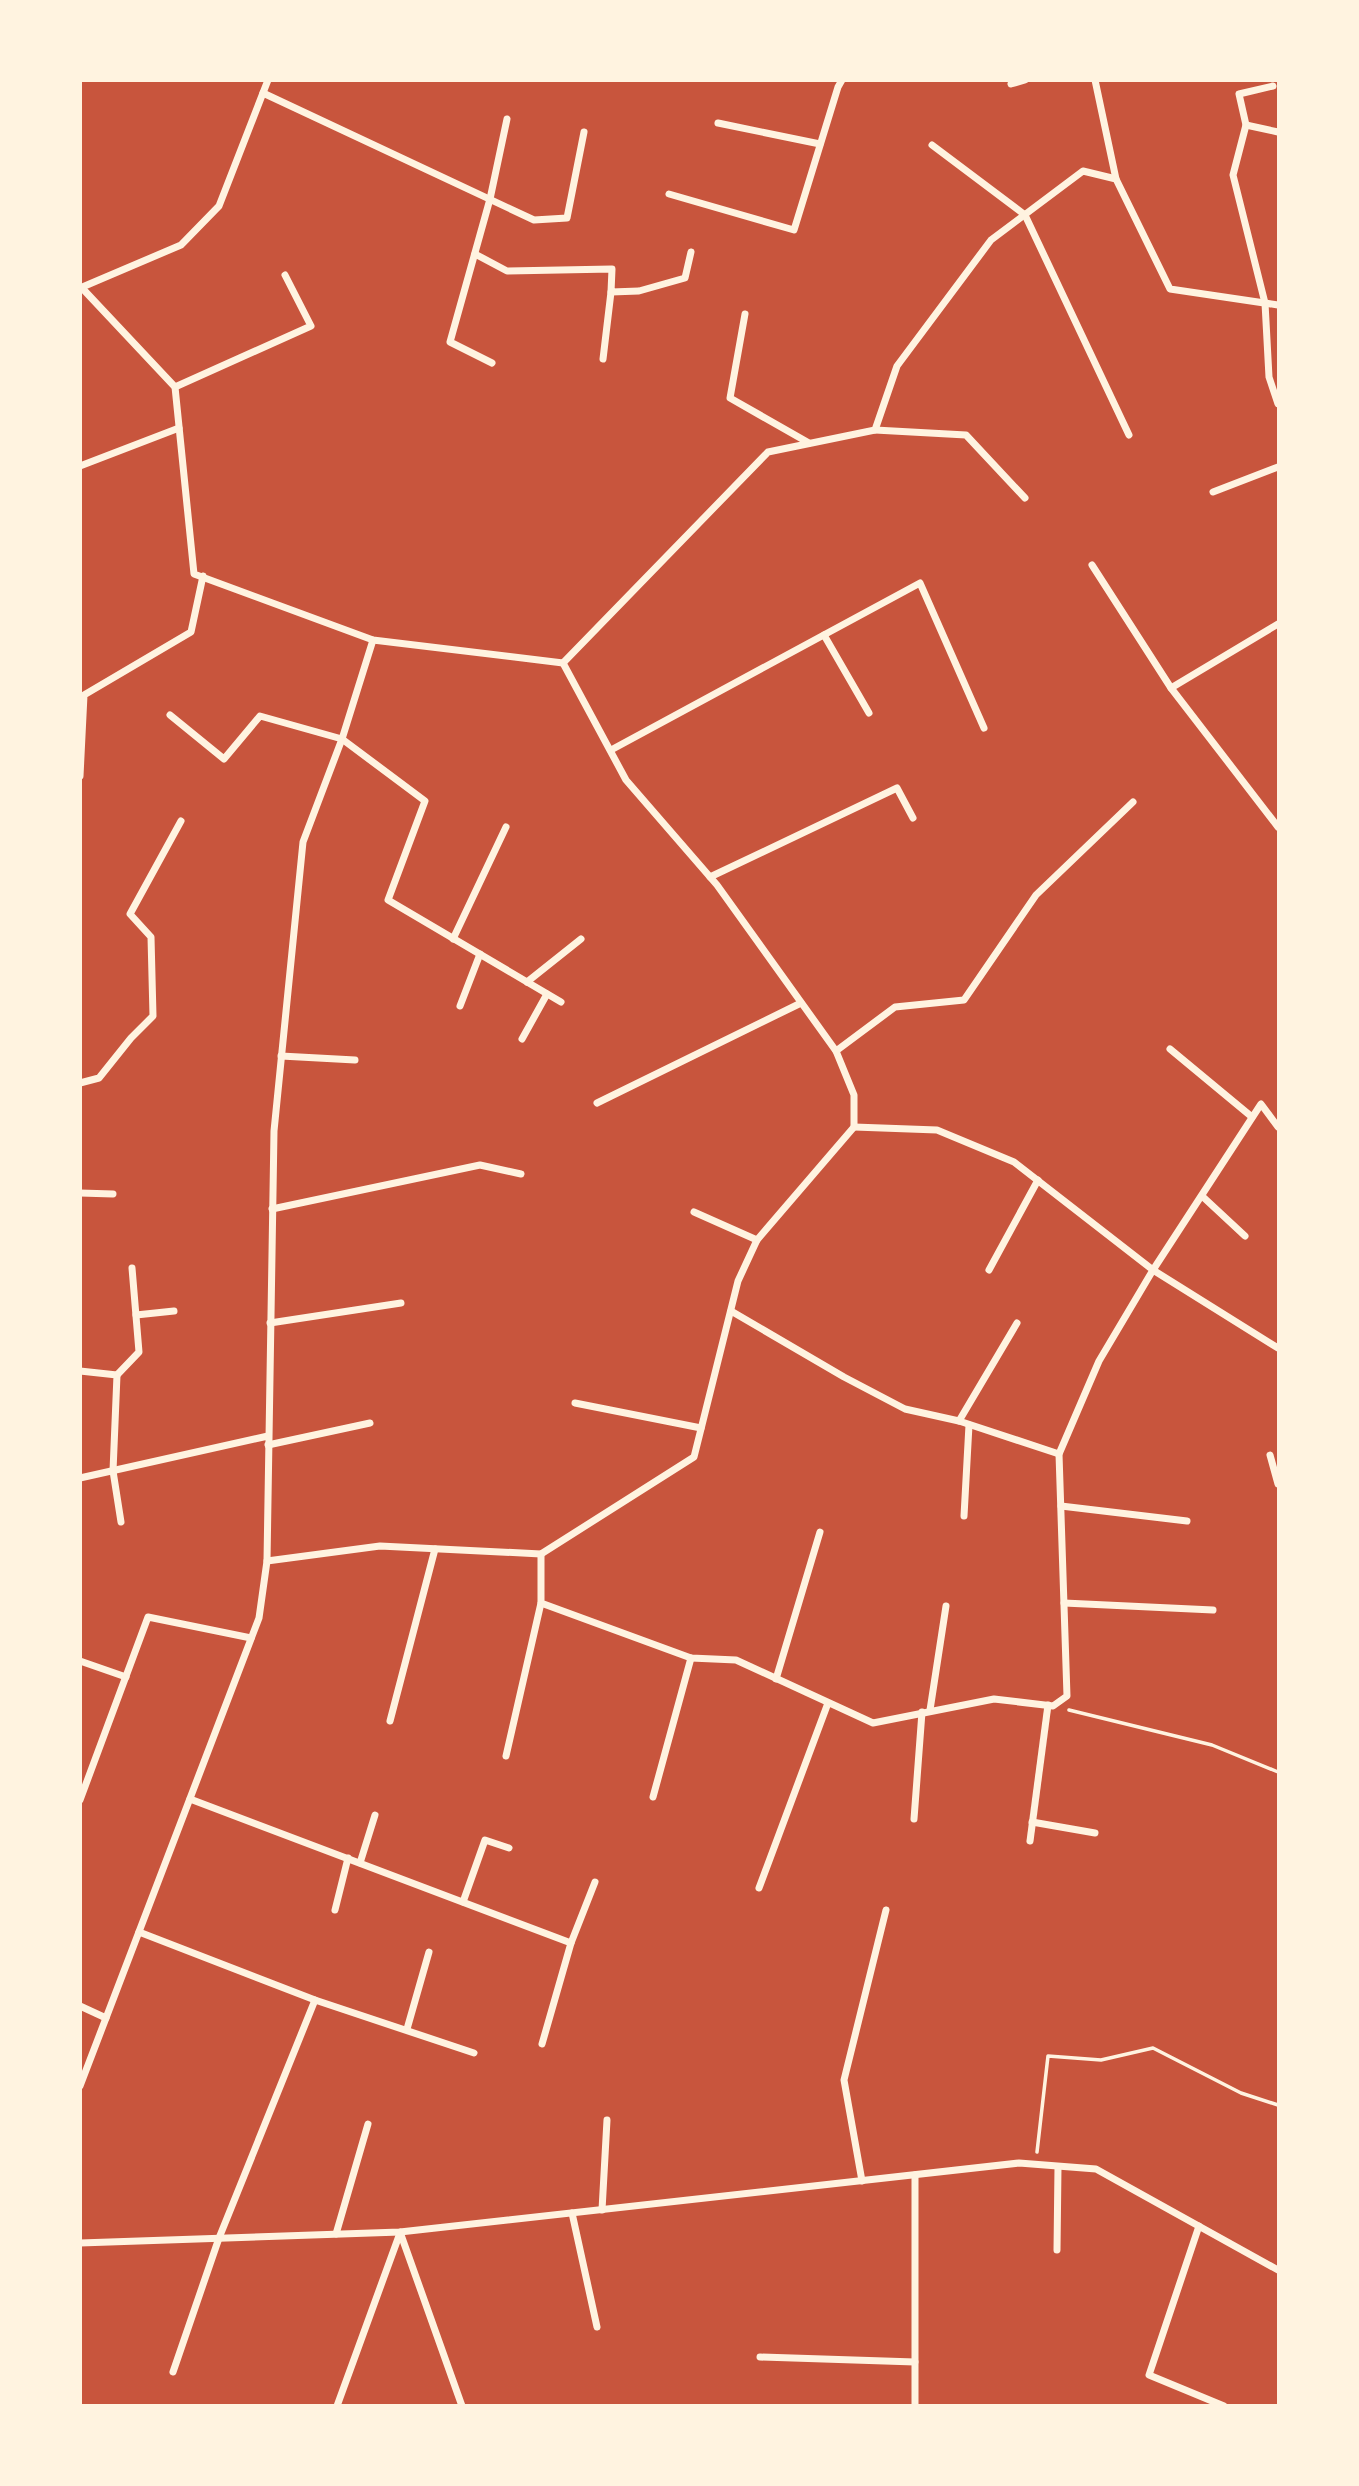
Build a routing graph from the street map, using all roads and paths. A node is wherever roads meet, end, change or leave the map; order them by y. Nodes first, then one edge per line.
1 (268, 80) edge
2 (842, 80) edge
3 (1025, 80) edge
4 (1095, 80) edge
5 (1011, 84) dead end
6 (1273, 86) dead end
7 (263, 93) junction
8 (507, 119) dead end
9 (719, 123) dead end
10 (1246, 125) junction
11 (584, 132) dead end
12 (1279, 132) edge
13 (820, 144) junction
14 (932, 145) dead end
15 (1116, 179) junction
16 (668, 194) dead end
17 (489, 199) junction
18 (1025, 215) junction
19 (691, 252) dead end
20 (475, 254) junction
21 (285, 275) dead end
22 (81, 288) edge
23 (611, 292) junction
24 (1265, 303) junction
25 (1279, 305) edge
26 (745, 314) dead end
27 (603, 359) dead end
28 (492, 363) dead end
29 (175, 387) junction
30 (1279, 404) edge
31 (179, 428) junction
32 (875, 430) junction
33 (1129, 435) dead end
34 (810, 444) junction
35 (80, 466) edge
36 (1279, 467) edge
37 (1213, 492) dead end
38 (1025, 498) dead end
39 (1092, 565) dead end
40 (203, 576) junction
41 (1279, 624) edge
42 (824, 635) junction
43 (373, 640) junction
44 (564, 663) junction
45 (1171, 688) junction
46 (869, 713) dead end
47 (170, 715) dead end
48 (984, 728) dead end
49 (342, 738) junction
50 (611, 750) junction
51 (80, 776) edge
52 (1133, 802) dead end
53 (913, 818) dead end
54 (181, 821) dead end
55 (506, 827) dead end
56 (1279, 827) edge
57 (710, 877) junction
58 (453, 939) junction
59 (581, 939) dead end
60 (480, 954) junction
61 (527, 982) junction
62 (547, 994) junction
63 (561, 1002) dead end
64 (801, 1003) junction
65 (460, 1006) dead end
66 (522, 1039) dead end
67 (1170, 1049) dead end
68 (836, 1051) junction
69 (281, 1056) junction
70 (355, 1060) dead end
71 (80, 1083) edge
72 (597, 1103) dead end
73 (1252, 1117) junction
74 (853, 1127) junction
75 (1279, 1127) edge
76 (521, 1174) dead end
77 (1038, 1180) junction
78 (80, 1193) edge
79 (114, 1194) dead end
80 (1202, 1196) junction
81 (272, 1209) junction
82 (694, 1212) dead end
83 (1245, 1236) dead end
84 (757, 1240) junction
85 (132, 1268) dead end
86 (989, 1270) dead end
87 (1153, 1270) junction
88 (401, 1303) dead end
89 (174, 1311) dead end
90 (731, 1311) junction
91 (136, 1315) junction
92 (270, 1323) junction
93 (1017, 1323) dead end
94 (1279, 1348) edge
95 (80, 1371) edge
96 (117, 1375) junction
97 (575, 1403) dead end
98 (959, 1421) junction
99 (370, 1423) dead end
100 (969, 1425) junction
101 (701, 1428) junction
102 (268, 1436) junction
103 (268, 1445) junction
104 (1059, 1454) junction
105 (1270, 1455) dead end
106 (113, 1471) junction
107 (80, 1478) edge
108 (1279, 1484) edge
109 (1061, 1506) junction
110 (964, 1516) dead end
111 (1187, 1521) dead end
112 (121, 1522) dead end
113 (820, 1532) dead end
114 (435, 1549) junction
115 (541, 1554) junction
116 (267, 1562) junction
117 (541, 1603) junction
118 (1063, 1603) junction
119 (946, 1606) dead end
120 (1213, 1610) dead end
121 (251, 1639) junction
122 (691, 1658) junction
123 (80, 1661) edge
124 (125, 1677) junction
125 (776, 1679) junction
126 (828, 1703) junction
127 (1050, 1705) junction
128 (926, 1711) junction
129 (390, 1721) dead end
130 (506, 1756) dead end
131 (1279, 1772) edge
132 (653, 1797) dead end
133 (190, 1799) junction
134 (80, 1800) edge
135 (375, 1815) dead end
136 (914, 1819) dead end
137 (1032, 1822) junction
138 (1095, 1833) dead end
139 (1030, 1841) dead end
140 (509, 1848) dead end
141 (348, 1858) junction
142 (360, 1863) junction
143 (595, 1882) dead end
144 (759, 1888) dead end
145 (463, 1902) junction
146 (335, 1910) dead end
147 (886, 1910) dead end
148 (139, 1932) junction
149 (571, 1943) junction
150 (429, 1952) dead end
151 (315, 2000) junction
152 (80, 2006) edge
153 (106, 2018) junction
154 (407, 2029) junction
155 (542, 2044) dead end
156 (474, 2053) dead end
157 (80, 2086) edge
158 (1279, 2105) edge
159 (607, 2120) dead end
160 (368, 2124) dead end
161 (1036, 2165) junction
162 (1058, 2166) junction
163 (915, 2175) junction
164 (862, 2181) junction
165 (602, 2210) junction
166 (572, 2213) junction
167 (1199, 2226) junction
168 (400, 2232) junction
169 (336, 2234) junction
170 (219, 2238) junction
171 (80, 2243) edge
172 (1056, 2250) dead end
173 (1279, 2270) edge
174 (597, 2327) dead end
175 (760, 2357) dead end
176 (915, 2362) junction
177 (173, 2372) dead end
178 (337, 2406) edge
179 (463, 2406) edge
180 (915, 2406) edge
181 (1224, 2406) edge

1 - 7 street
2 - 13 street
3 - 5 street
4 - 15 street
6 - 10 street
7 - 17 street
7 - 22 street
8 - 17 street
9 - 13 street
10 - 12 street
10 - 24 street
11 - 17 street
13 - 16 street
14 - 18 street
15 - 18 street
15 - 24 street
17 - 20 street
18 - 32 street
18 - 33 street
19 - 23 street
20 - 23 street
20 - 28 street
21 - 29 street
22 - 29 street
23 - 27 street
24 - 25 street
24 - 30 street
26 - 34 street
29 - 31 street
31 - 35 street
31 - 40 street
32 - 34 street
32 - 38 street
34 - 44 street
36 - 37 street
39 - 45 street
40 - 43 street
40 - 51 street
41 - 45 street
42 - 46 street
42 - 48 street
42 - 50 street
43 - 44 street
43 - 49 street
44 - 50 street
45 - 56 street
47 - 49 street
49 - 58 street
49 - 69 street
50 - 57 street
52 - 68 street
53 - 57 street
54 - 71 street
55 - 58 street
57 - 64 street
58 - 60 street
59 - 61 street
60 - 61 street
60 - 65 street
61 - 62 street
62 - 63 street
62 - 66 street
64 - 68 street
64 - 72 street
67 - 73 street
68 - 74 street
69 - 70 street
69 - 81 street
73 - 75 street
73 - 80 street
74 - 77 street
74 - 84 street
76 - 81 street
77 - 86 street
77 - 87 street
78 - 79 street
80 - 83 street
80 - 87 street
81 - 92 street
82 - 84 street
84 - 90 street
85 - 91 street
87 - 94 street
87 - 104 street
88 - 92 street
89 - 91 street
90 - 98 street
90 - 101 street
91 - 96 street
92 - 102 street
93 - 98 street
95 - 96 street
96 - 106 street
97 - 101 street
98 - 100 street
99 - 103 street
100 - 104 street
100 - 110 street
101 - 115 street
102 - 103 street
102 - 106 street
103 - 116 street
104 - 109 street
105 - 108 street
106 - 107 street
106 - 112 street
109 - 111 street
109 - 118 street
113 - 125 street
114 - 115 street
114 - 116 street
114 - 129 street
115 - 117 street
116 - 121 street
117 - 122 street
117 - 130 street
118 - 120 street
118 - 127 street
119 - 128 street
121 - 124 street
121 - 133 street
122 - 125 street
122 - 132 street
123 - 124 street
124 - 134 street
125 - 126 street
126 - 128 street
126 - 144 street
127 - 128 street
127 - 131 path
127 - 137 street
128 - 136 street
133 - 141 street
133 - 148 street
135 - 142 street
137 - 138 street
137 - 139 street
140 - 145 street
141 - 142 street
141 - 146 street
142 - 145 street
143 - 149 street
145 - 149 street
147 - 164 street
148 - 151 street
148 - 153 street
149 - 155 street
150 - 154 street
151 - 154 street
151 - 170 street
152 - 153 street
153 - 157 street
154 - 156 street
158 - 161 path
159 - 165 street
160 - 169 street
161 - 162 street
161 - 163 street
162 - 167 street
162 - 172 street
163 - 164 street
163 - 176 street
164 - 165 street
165 - 166 street
166 - 168 street
166 - 174 street
167 - 173 street
167 - 181 street
168 - 169 street
168 - 178 street
168 - 179 street
169 - 170 street
170 - 171 street
170 - 177 street
175 - 176 street
176 - 180 street

